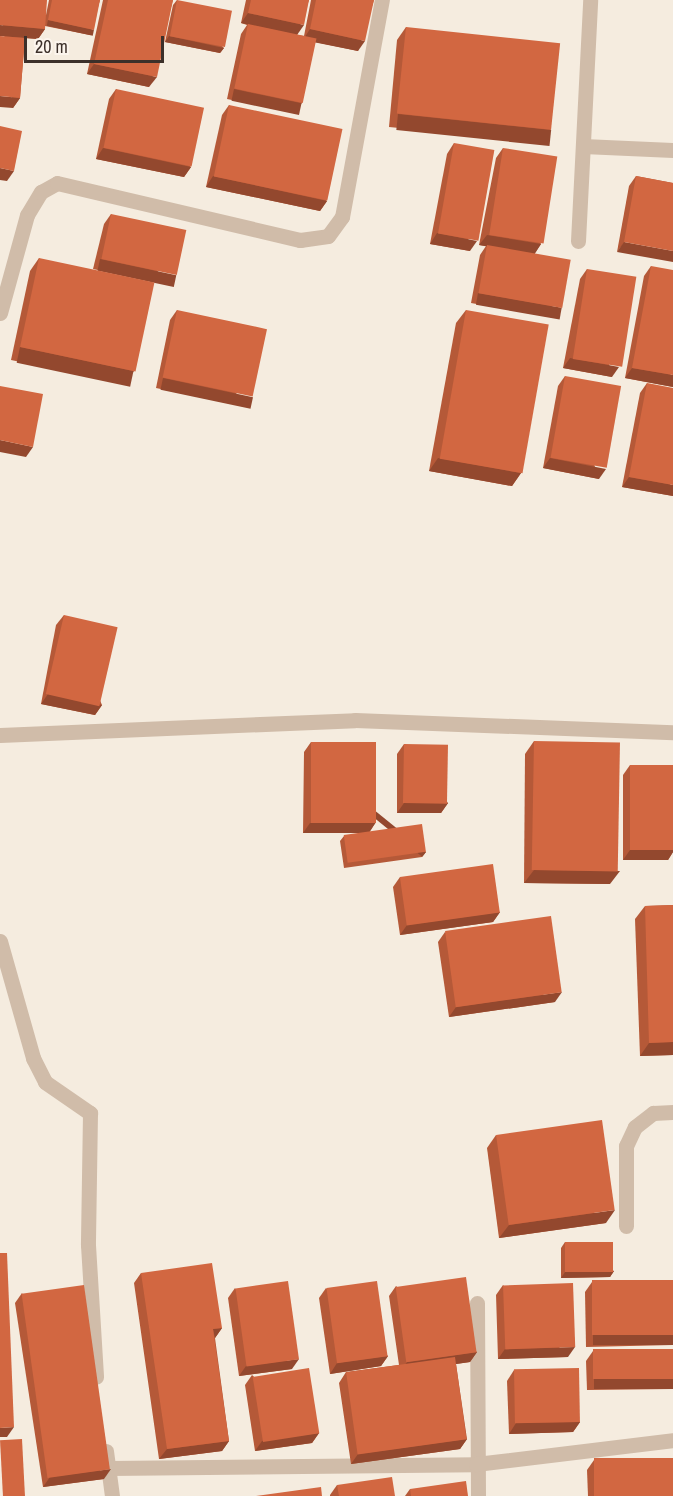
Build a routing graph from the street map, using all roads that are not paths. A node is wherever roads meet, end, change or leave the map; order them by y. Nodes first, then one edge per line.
1 (382, 0) edge
2 (590, 0) edge
3 (584, 146) junction
4 (673, 150) edge
5 (578, 241) dead end
6 (0, 313) edge
7 (673, 732) edge
8 (0, 735) edge
9 (0, 941) edge
10 (673, 1112) edge
11 (626, 1226) dead end
12 (477, 1303) dead end
13 (98, 1389) edge
14 (104, 1434) edge
15 (673, 1440) edge
16 (476, 1464) junction
17 (108, 1468) junction
18 (112, 1496) edge
19 (478, 1496) edge

1 - 6 street
2 - 3 street
3 - 4 street
3 - 5 street
7 - 8 street
9 - 13 street
10 - 11 street
12 - 16 street
14 - 17 street
15 - 16 street
16 - 17 street
16 - 19 street
17 - 18 street

